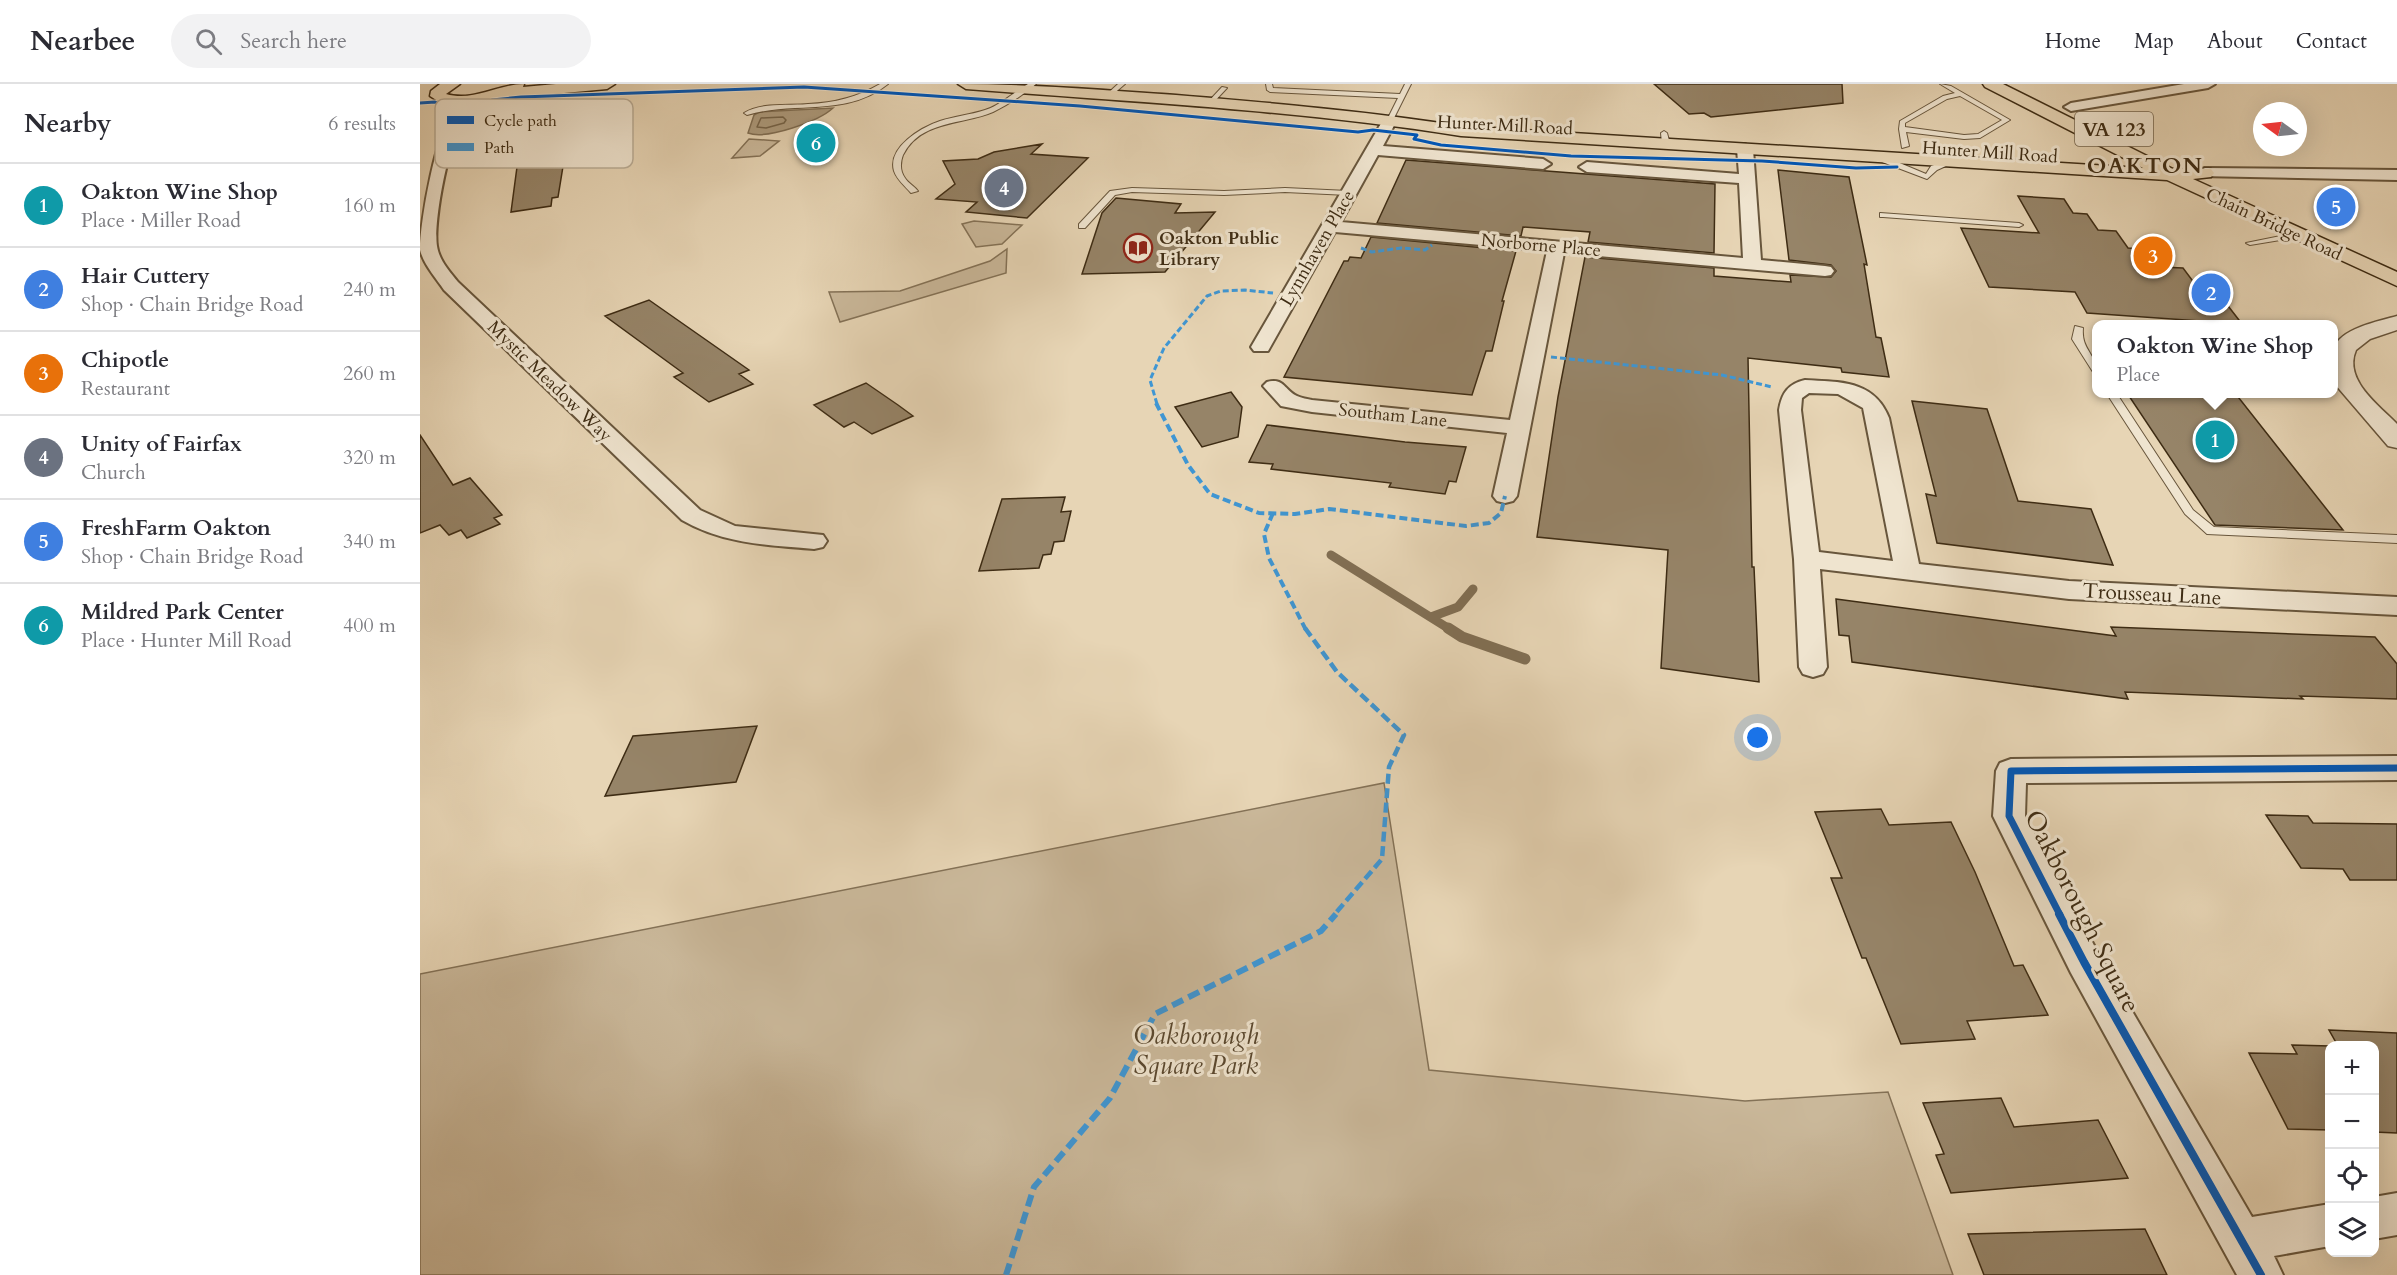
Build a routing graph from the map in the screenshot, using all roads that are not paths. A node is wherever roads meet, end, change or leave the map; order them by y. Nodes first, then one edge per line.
1 (519, 84) edge
2 (608, 84) edge
3 (885, 84) edge
4 (966, 84) edge
5 (1122, 84) edge
6 (1408, 84) edge
7 (1943, 84) edge
8 (1991, 84) edge
9 (2025, 84) edge
10 (2208, 84) edge
11 (1028, 85) edge
12 (420, 87) edge
13 (1270, 87) edge
14 (1224, 88) dead end
15 (420, 94) edge
16 (1962, 94) junction
17 (448, 95) edge
18 (496, 95) junction
19 (1108, 95) junction
20 (1403, 96) junction
21 (1210, 103) junction
22 (1263, 107) junction
23 (747, 113) dead end
24 (2065, 113) junction
25 (1390, 120) junction
26 (1902, 129) junction
27 (1665, 138) junction
28 (1905, 146) junction
29 (2077, 148) dead end
30 (1745, 149) junction
31 (1373, 150) junction
32 (2059, 151) dead end
33 (2030, 155) junction
34 (2145, 163) junction
35 (1543, 164) dead end
36 (1587, 167) dead end
37 (440, 168) edge
38 (2205, 173) junction
39 (2168, 175) junction
40 (2397, 175) edge
41 (1747, 178) junction
42 (915, 191) dead end
43 (1348, 194) junction
44 (1883, 215) dead end
45 (2019, 225) dead end
46 (1082, 226) dead end
47 (1330, 226) junction
48 (2296, 236) junction
49 (2250, 243) dead end
50 (1557, 246) junction
51 (2397, 260) edge
52 (1752, 263) junction
53 (1825, 271) dead end
54 (2397, 280) edge
55 (2397, 323) edge
56 (2078, 328) dead end
57 (1261, 347) dead end
58 (2092, 362) edge
59 (1274, 386) dead end
60 (2115, 398) edge
61 (1519, 428) junction
62 (2397, 440) edge
63 (1505, 496) dead end
64 (2394, 539) edge
65 (814, 541) dead end
66 (1807, 560) junction
67 (1908, 571) junction
68 (2397, 606) edge
69 (1813, 667) dead end
70 (2397, 768) edge
71 (2397, 1214) edge
72 (2379, 1217) edge
73 (2325, 1228) edge
74 (2251, 1257) edge

1 - 18 main road
2 - 18 main road
3 - 23 lane
4 - 11 main road, Hunter Mill Road
5 - 19 lane
6 - 20 lane
7 - 16 lane
8 - 24 main road, Chain Bridge Road / VA 123
9 - 24 main road, Chain Bridge Road / VA 123
10 - 24 street
11 - 19 main road, Hunter Mill Road
11 - 42 lane
12 - 17 main road
13 - 20 lane
13 - 22 lane
14 - 21 lane
15 - 17 main road
16 - 26 lane
16 - 26 lane
17 - 18 main road
19 - 21 main road, Hunter Mill Road
20 - 25 lane
21 - 22 main road, Hunter Mill Road
22 - 25 main road, Hunter Mill Road
24 - 29 main road
24 - 34 main road, Chain Bridge Road / VA 123
24 - 38 main road, Chain Bridge Road / VA 123
25 - 27 main road, Hunter Mill Road
25 - 31 street, Lynnhaven Place
26 - 28 lane
27 - 28 main road, Hunter Mill Road
27 - 30 main road, Hunter Mill Road
28 - 33 main road, Hunter Mill Road
30 - 39 main road, Hunter Mill Road
30 - 41 street
31 - 35 street
31 - 43 street, Lynnhaven Place
32 - 33 main road
33 - 34 main road, Hunter Mill Road
34 - 38 main road, Hunter Mill Road
34 - 39 main road, Chain Bridge Road / VA 123
36 - 41 street
37 - 65 street, Mystic Meadow Way
38 - 39 main road, Hunter Mill Road
38 - 40 street
38 - 51 main road, Chain Bridge Road / VA 123
39 - 48 main road, Chain Bridge Road / VA 123
41 - 52 street
43 - 46 lane
43 - 47 street, Lynnhaven Place
44 - 45 lane
47 - 50 street, Norborne Place
47 - 57 street, Lynnhaven Place
48 - 49 lane
48 - 54 main road, Chain Bridge Road / VA 123
50 - 52 street, Norborne Place
50 - 61 street
52 - 53 street, Norborne Place
55 - 62 street
56 - 58 lane
59 - 61 street, Southam Lane
60 - 64 lane
61 - 63 street
66 - 67 street, Trousseau Lane
66 - 67 street
66 - 69 street
67 - 68 street, Trousseau Lane
70 - 74 street, Oakborough Square
71 - 72 street
73 - 74 street, Oakborough Square

